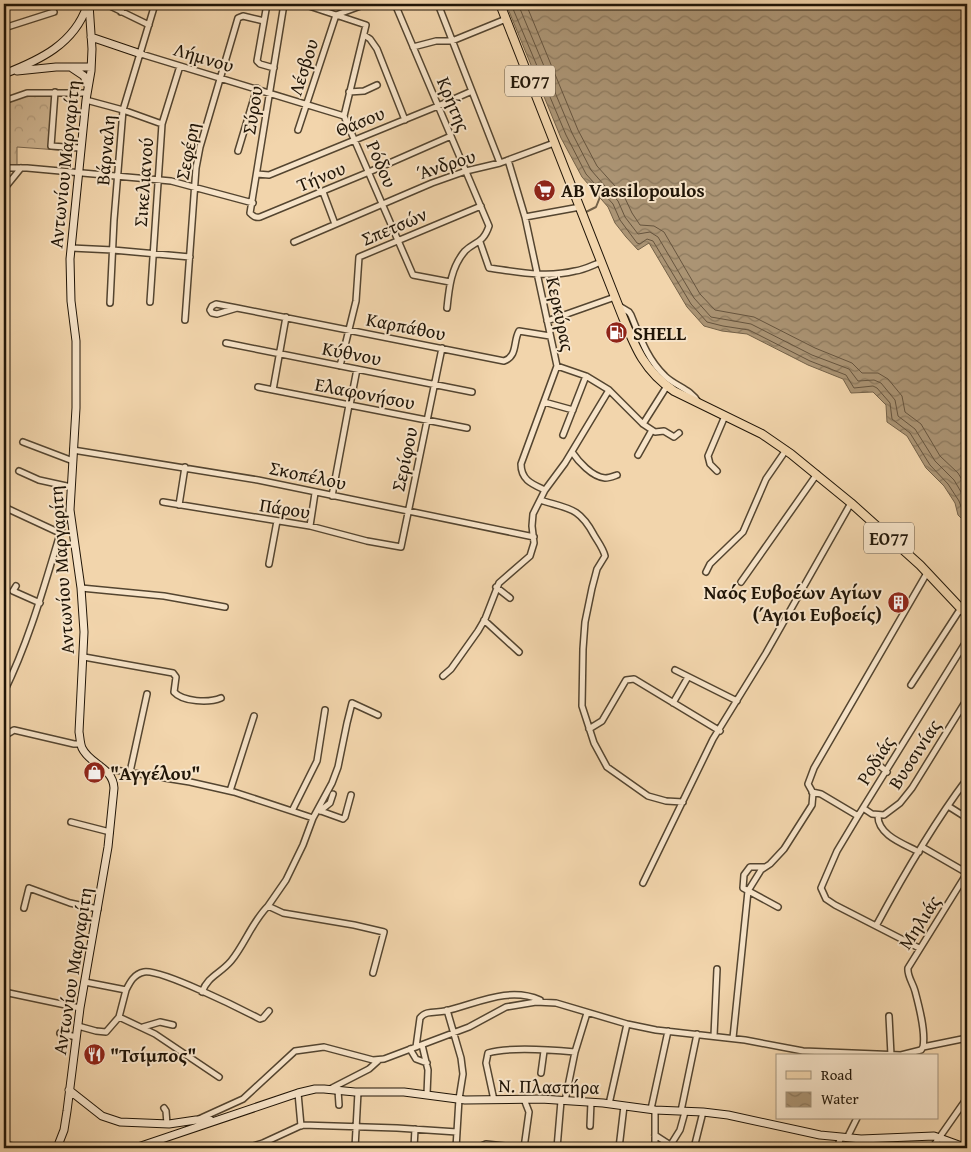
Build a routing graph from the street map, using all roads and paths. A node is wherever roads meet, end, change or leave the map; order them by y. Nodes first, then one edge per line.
1 (88, 4) edge
2 (106, 4) edge
3 (123, 4) edge
4 (155, 4) edge
5 (267, 4) edge
6 (284, 4) edge
7 (306, 4) edge
8 (366, 4) edge
9 (395, 4) edge
10 (438, 4) edge
11 (500, 4) edge
12 (54, 12) dead end
13 (121, 12) junction
14 (336, 14) junction
15 (506, 19) junction
16 (264, 21) junction
17 (80, 22) junction
18 (90, 23) junction
19 (149, 25) junction
20 (4, 28) edge
21 (364, 35) junction
22 (91, 37) junction
23 (452, 41) junction
24 (413, 47) junction
25 (52, 50) junction
26 (141, 54) junction
27 (180, 66) junction
28 (56, 67) junction
29 (71, 67) junction
30 (91, 67) junction
31 (274, 68) junction
32 (5, 73) edge
33 (221, 78) junction
34 (377, 85) dead end
35 (257, 88) junction
36 (472, 91) junction
37 (55, 92) junction
38 (270, 92) junction
39 (349, 92) junction
40 (87, 93) junction
41 (4, 101) edge
42 (306, 104) junction
43 (438, 106) junction
44 (123, 110) junction
45 (344, 116) junction
46 (405, 120) junction
47 (162, 124) junction
48 (298, 130) dead end
49 (451, 136) junction
50 (355, 139) junction
51 (554, 143) junction
52 (80, 148) junction
53 (238, 152) dead end
54 (508, 160) junction
55 (500, 163) junction
56 (4, 168) edge
57 (21, 168) junction
58 (466, 171) junction
59 (369, 172) junction
60 (78, 174) junction
61 (257, 174) junction
62 (118, 177) junction
63 (159, 180) junction
64 (194, 187) junction
65 (4, 189) edge
66 (323, 192) junction
67 (253, 202) junction
68 (382, 204) junction
69 (481, 206) junction
70 (580, 207) junction
71 (525, 217) junction
72 (256, 218) joint
73 (335, 224) junction
74 (398, 241) junction
75 (294, 242) dead end
76 (480, 242) junction
77 (71, 248) junction
78 (113, 250) junction
79 (154, 253) junction
80 (190, 257) junction
81 (601, 262) junction
82 (537, 274) junction
83 (450, 282) junction
84 (615, 297) junction
85 (150, 302) dead end
86 (110, 304) dead end
87 (618, 306) junction
88 (236, 308) dead end
89 (447, 308) dead end
90 (286, 317) junction
91 (185, 320) dead end
92 (547, 321) junction
93 (348, 329) junction
94 (550, 336) junction
95 (226, 343) dead end
96 (442, 348) junction
97 (279, 354) junction
98 (340, 366) junction
99 (556, 366) junction
100 (357, 369) junction
101 (586, 376) junction
102 (435, 385) junction
103 (667, 386) junction
104 (258, 387) dead end
105 (273, 390) junction
106 (609, 390) junction
107 (472, 392) dead end
108 (544, 402) junction
109 (700, 404) junction
110 (349, 405) junction
111 (572, 410) junction
112 (725, 416) junction
113 (427, 420) junction
114 (643, 424) junction
115 (467, 428) dead end
116 (652, 430) junction
117 (679, 433) dead end
118 (562, 435) dead end
119 (23, 442) dead end
120 (74, 450) junction
121 (786, 450) junction
122 (572, 452) junction
123 (638, 455) dead end
124 (73, 461) junction
125 (185, 467) junction
126 (19, 471) dead end
127 (717, 471) dead end
128 (817, 474) junction
129 (617, 475) dead end
130 (71, 487) junction
131 (545, 490) junction
132 (315, 493) junction
133 (332, 496) junction
134 (540, 500) junction
135 (163, 502) dead end
136 (851, 503) junction
137 (179, 505) junction
138 (4, 507) edge
139 (70, 510) junction
140 (408, 512) junction
141 (277, 521) junction
142 (310, 526) junction
143 (60, 533) junction
144 (534, 538) junction
145 (401, 547) joint
146 (269, 564) dead end
147 (706, 572) dead end
148 (927, 572) junction
149 (741, 582) dead end
150 (16, 586) dead end
151 (496, 587) junction
152 (80, 588) junction
153 (510, 598) dead end
154 (40, 603) junction
155 (226, 607) dead end
156 (961, 608) junction
157 (967, 615) edge
158 (484, 620) junction
159 (967, 640) edge
160 (519, 652) dead end
161 (84, 657) junction
162 (675, 670) dead end
163 (443, 676) dead end
164 (688, 677) junction
165 (911, 685) dead end
166 (4, 692) edge
167 (147, 694) dead end
168 (221, 698) dead end
169 (967, 699) edge
170 (737, 701) junction
171 (673, 703) junction
172 (325, 710) dead end
173 (254, 716) dead end
174 (378, 716) dead end
175 (589, 729) junction
176 (720, 731) junction
177 (4, 736) edge
178 (81, 744) junction
179 (870, 758) dead end
180 (108, 772) junction
181 (130, 772) junction
182 (886, 772) junction
183 (967, 778) edge
184 (230, 791) junction
185 (812, 792) junction
186 (333, 794) dead end
187 (352, 795) dead end
188 (683, 802) junction
189 (948, 806) junction
190 (862, 808) junction
191 (319, 810) junction
192 (292, 811) junction
193 (878, 815) junction
194 (858, 816) junction
195 (313, 818) junction
196 (967, 818) edge
197 (72, 822) dead end
198 (110, 832) junction
199 (921, 849) junction
200 (764, 866) junction
201 (967, 873) edge
202 (643, 883) dead end
203 (748, 891) junction
204 (268, 906) junction
205 (778, 907) dead end
206 (24, 908) dead end
207 (98, 909) junction
208 (876, 926) junction
209 (920, 948) junction
210 (717, 969) dead end
211 (373, 973) dead end
212 (85, 982) junction
213 (126, 990) junction
214 (4, 992) edge
215 (202, 992) junction
216 (544, 1002) junction
217 (80, 1008) junction
218 (269, 1010) dead end
219 (447, 1010) junction
220 (587, 1012) junction
221 (889, 1016) dead end
222 (119, 1017) junction
223 (627, 1024) junction
224 (173, 1025) dead end
225 (78, 1026) junction
226 (143, 1027) junction
227 (668, 1031) junction
228 (60, 1033) dead end
229 (454, 1033) junction
230 (697, 1034) junction
231 (714, 1036) junction
232 (76, 1037) junction
233 (733, 1038) junction
234 (967, 1038) edge
235 (419, 1046) junction
236 (923, 1047) junction
237 (410, 1049) junction
238 (544, 1051) junction
239 (575, 1052) junction
240 (870, 1054) edge
241 (892, 1054) edge
242 (907, 1054) edge
243 (379, 1060) junction
244 (426, 1063) junction
245 (542, 1073) dead end
246 (219, 1077) dead end
247 (329, 1089) junction
248 (69, 1090) junction
249 (338, 1090) junction
250 (358, 1092) junction
251 (298, 1093) junction
252 (427, 1094) junction
253 (524, 1098) junction
254 (967, 1098) edge
255 (459, 1099) junction
256 (494, 1100) junction
257 (563, 1101) junction
258 (591, 1102) junction
259 (609, 1104) junction
260 (339, 1105) dead end
261 (624, 1106) junction
262 (164, 1108) dead end
263 (653, 1109) junction
264 (683, 1112) junction
265 (703, 1112) junction
266 (196, 1120) junction
267 (855, 1120) edge
268 (215, 1121) junction
269 (168, 1124) junction
270 (301, 1126) junction
271 (590, 1126) dead end
272 (357, 1128) junction
273 (415, 1129) junction
274 (457, 1132) junction
275 (655, 1135) junction
276 (940, 1137) junction
277 (844, 1138) junction
278 (655, 1142) dead end
279 (4, 1144) edge
280 (673, 1147) edge
281 (20, 1148) edge
282 (57, 1148) edge
283 (135, 1148) edge
284 (246, 1148) edge
285 (355, 1148) edge
286 (414, 1148) edge
287 (456, 1148) edge
288 (477, 1148) edge
289 (524, 1148) edge
290 (557, 1148) edge
291 (619, 1148) edge
292 (694, 1148) edge
293 (837, 1148) edge
294 (932, 1148) edge
295 (967, 1148) edge

1 - 17 street
1 - 18 street, Αντωνίου Μαργαρίτη
2 - 13 street
3 - 13 street
4 - 19 street, Βάρναλη
5 - 16 street
6 - 31 street, Σύρου
7 - 14 street
8 - 14 street
9 - 24 street, Κρήτης
10 - 23 street
11 - 15 main road, ΕΟ77
12 - 20 street
13 - 19 street
14 - 21 street
14 - 42 street, Λέσβου
15 - 23 street
15 - 51 main road, ΕΟ77
16 - 31 street
16 - 33 street, Σεφέρη
17 - 18 street
17 - 25 street
18 - 22 street, Αντωνίου Μαργαρίτη
19 - 26 street, Βάρναλη
21 - 39 street
21 - 46 street
22 - 26 street
22 - 30 street, Αντωνίου Μαργαρίτη
23 - 24 street
23 - 36 street
24 - 43 street, Κρήτης
25 - 28 street
25 - 32 street
26 - 27 street, Λήμνου
26 - 44 street, Βάρναλη
27 - 33 street, Λήμνου
27 - 47 street, Σικελιανού
28 - 29 street
28 - 32 street
29 - 30 street
29 - 40 street
30 - 40 street, Αντωνίου Μαργαρίτη
31 - 38 street, Σύρου
33 - 35 street, Λήμνου
33 - 64 street, Σεφέρη
34 - 39 street
35 - 38 street, Λήμνου
35 - 53 street
36 - 43 street, Θάσου
36 - 55 street
37 - 40 street
37 - 41 street
37 - 52 street
38 - 42 street, Λήμνου
38 - 61 street, Σύρου
39 - 45 street
40 - 44 street
40 - 52 street, Αντωνίου Μαργαρίτη
42 - 45 street, Λήμνου
42 - 48 street, Λέσβου
43 - 46 street, Θάσου
43 - 49 street, Κρήτης
44 - 47 street
44 - 62 street, Βάρναλη
45 - 50 street, Ρόδου
46 - 50 street, Θάσου
47 - 63 street, Σικελιανού
49 - 58 street, Κρήτης
49 - 59 street, Τήνου
50 - 59 street, Ρόδου
50 - 61 street, Θάσου
51 - 54 street, Άνδρου
51 - 70 main road, ΕΟ77
52 - 60 street, Αντωνίου Μαργαρίτη
54 - 55 street, Άνδρου
54 - 71 street, Κερκύρας
55 - 58 street, Άνδρου
56 - 57 street
57 - 60 street
57 - 65 street
58 - 68 street, Άνδρου
58 - 69 street, Κρήτης
59 - 66 street, Τήνου
59 - 68 street, Ρόδου
60 - 62 street
60 - 77 street, Αντωνίου Μαργαρίτη
61 - 67 street, Σύρου
62 - 63 street
62 - 78 street, Βάρναλη
63 - 64 street
63 - 79 street, Σικελιανού
64 - 67 street
64 - 80 street, Σεφέρη
66 - 72 street, Τήνου
66 - 73 street
67 - 72 street, Σύρου
68 - 73 street, Άνδρου
68 - 74 street, Ρόδου
69 - 74 street, Σπετσών
69 - 76 street, Κρήτης
70 - 71 street
70 - 81 main road, ΕΟ77
71 - 82 street, Κερκύρας
73 - 75 street, Άνδρου
74 - 83 street, Ρόδου
74 - 93 street, Σπετσών
76 - 82 street
76 - 83 street
77 - 78 street
77 - 120 street, Αντωνίου Μαργαρίτη
78 - 79 street
78 - 86 street, Βάρναλη
79 - 80 street
79 - 85 street, Σικελιανού
80 - 91 street, Σεφέρη
81 - 82 street
81 - 84 main road, ΕΟ77
82 - 92 street, Κερκύρας
83 - 89 street
84 - 87 main road, ΕΟ77
84 - 92 street
87 - 103 main road, ΕΟ77
87 - 109 street
88 - 90 street, Καρπάθου
90 - 93 street, Καρπάθου
90 - 97 street
92 - 94 street, Κερκύρας
93 - 96 street, Καρπάθου
93 - 98 street
94 - 96 street, Καρπάθου
94 - 99 street, Κερκύρας
95 - 97 street, Κύθνου
96 - 102 street, Σερίφου
97 - 98 street, Κύθνου
97 - 105 street
98 - 100 street, Κύθνου
99 - 101 street
99 - 108 street, Κερκύρας
100 - 102 street, Κύθνου
100 - 110 street
101 - 106 street
101 - 111 street
102 - 107 street, Κύθνου
102 - 113 street, Σερίφου
103 - 109 main road, ΕΟ77
103 - 114 street
104 - 105 street, Ελαφονήσου
105 - 110 street, Ελαφονήσου
106 - 114 street
106 - 122 street
108 - 111 street
108 - 131 street, Κερκύρας
109 - 112 main road, ΕΟ77
110 - 113 street, Ελαφονήσου
110 - 133 street
111 - 118 street
112 - 121 main road, ΕΟ77
112 - 127 street
113 - 115 street, Ελαφονήσου
113 - 140 street, Σερίφου
114 - 116 street
116 - 117 street
116 - 123 street
119 - 124 street
120 - 124 street, Αντωνίου Μαργαρίτη
120 - 125 street, Σκοπέλου
121 - 128 main road, ΕΟ77
121 - 147 street
122 - 129 street
122 - 131 street
124 - 130 street, Αντωνίου Μαργαρίτη
125 - 132 street, Σκοπέλου
125 - 137 street
126 - 130 street
128 - 136 main road, ΕΟ77
128 - 149 street
130 - 139 street, Αντωνίου Μαργαρίτη
131 - 134 street
132 - 133 street, Σκοπέλου
132 - 142 street
133 - 140 street, Σκοπέλου
134 - 144 street
134 - 175 street
135 - 137 street, Πάρου
136 - 148 main road, ΕΟ77
136 - 170 street
137 - 141 street, Πάρου
138 - 143 street
139 - 143 street
139 - 152 street, Αντωνίου Μαργαρίτη
140 - 144 street, Σκοπέλου
140 - 145 street, Σερίφου
141 - 142 street, Πάρου
141 - 146 street
142 - 145 street, Πάρου
143 - 154 street
144 - 151 street
148 - 156 main road, ΕΟ77
148 - 185 street
150 - 154 street
151 - 153 street
151 - 158 street
152 - 155 street
152 - 161 street, Αντωνίου Μαργαρίτη
154 - 166 street
156 - 157 main road, ΕΟ77
156 - 165 street
158 - 160 street
158 - 163 street
159 - 182 street, Ροδιάς
161 - 168 street
161 - 178 street, Αντωνίου Μαργαρίτη
162 - 164 street
164 - 170 street
164 - 171 street
167 - 181 street
169 - 193 street, Βυσσινίας
170 - 176 street
171 - 175 street
171 - 176 street
172 - 192 street
173 - 184 street
174 - 191 street
175 - 188 street
176 - 188 street
177 - 178 street
178 - 180 street
179 - 182 street
180 - 181 street
180 - 198 street, Αντωνίου Μαργαρίτη
181 - 184 street
182 - 190 street, Ροδιάς
183 - 189 street
184 - 192 street
185 - 194 street
185 - 200 street
186 - 191 street
187 - 191 street
188 - 202 street
189 - 196 street
189 - 199 street
190 - 193 street
190 - 194 street, Ροδιάς
191 - 195 street
192 - 195 street
193 - 199 street
194 - 208 street, Ροδιάς
195 - 204 street
197 - 198 street
198 - 207 street, Αντωνίου Μαργαρίτη
199 - 201 street
199 - 208 street
200 - 203 street
200 - 203 street
201 - 209 street, Μηλιάς
203 - 205 street
203 - 233 street
204 - 211 street
204 - 215 street
206 - 207 street
207 - 212 street, Αντωνίου Μαργαρίτη
208 - 209 street
209 - 236 street, Μηλιάς
210 - 231 street
212 - 213 street
212 - 217 street, Αντωνίου Μαργαρίτη
213 - 215 street
213 - 222 street
214 - 217 street
215 - 218 street
216 - 219 street
216 - 220 street
216 - 229 street
217 - 225 street, Αντωνίου Μαργαρίτη
219 - 229 street
219 - 235 street
220 - 223 street
220 - 239 street
221 - 241 street
222 - 225 street
222 - 226 street
223 - 227 street
223 - 259 street
224 - 226 street
225 - 232 street, Αντωνίου Μαργαρίτη
226 - 246 street
227 - 230 street
227 - 263 street
228 - 232 street
229 - 235 street
229 - 255 street
230 - 231 street
230 - 264 street
231 - 233 street
232 - 248 street, Αντωνίου Μαργαρίτη
233 - 240 street
234 - 236 street
235 - 237 street
235 - 244 street
236 - 242 street
237 - 243 street
237 - 244 street
238 - 239 street
238 - 245 street
238 - 256 street
239 - 257 street
243 - 247 street
243 - 266 street
244 - 252 street
247 - 249 street, Ν. Πλαστήρα
247 - 251 street, Ν. Πλαστήρα
248 - 269 street
248 - 282 street, Αντωνίου Μαργαρίτη
249 - 250 street, Ν. Πλαστήρα
249 - 260 street
250 - 252 street, Ν. Πλαστήρα
250 - 272 street
251 - 268 street, Ν. Πλαστήρα
251 - 270 street
252 - 255 street, Ν. Πλαστήρα
253 - 256 street, Ν. Πλαστήρα
253 - 257 street, Ν. Πλαστήρα
253 - 289 street
254 - 276 street
255 - 256 street, Ν. Πλαστήρα
255 - 274 street
257 - 258 street, Ν. Πλαστήρα
257 - 290 street
258 - 259 street, Ν. Πλαστήρα
258 - 271 street
259 - 261 street, Ν. Πλαστήρα
261 - 263 street, Ν. Πλαστήρα
261 - 291 street
262 - 269 street
263 - 264 street, Ν. Πλαστήρα
263 - 275 street
264 - 265 street, Ν. Πλαστήρα
264 - 280 street
265 - 277 street, Ν. Πλαστήρα
265 - 292 street
266 - 268 street
266 - 269 street
267 - 277 street
268 - 283 street, Ν. Πλαστήρα
270 - 272 street
270 - 284 street
272 - 273 street
272 - 285 street
273 - 274 street
273 - 286 street
274 - 287 street
275 - 278 street
275 - 280 street
276 - 277 street, Ν. Πλαστήρα
276 - 294 street
276 - 295 street, Ν. Πλαστήρα
277 - 293 street
279 - 281 street
288 - 289 street

